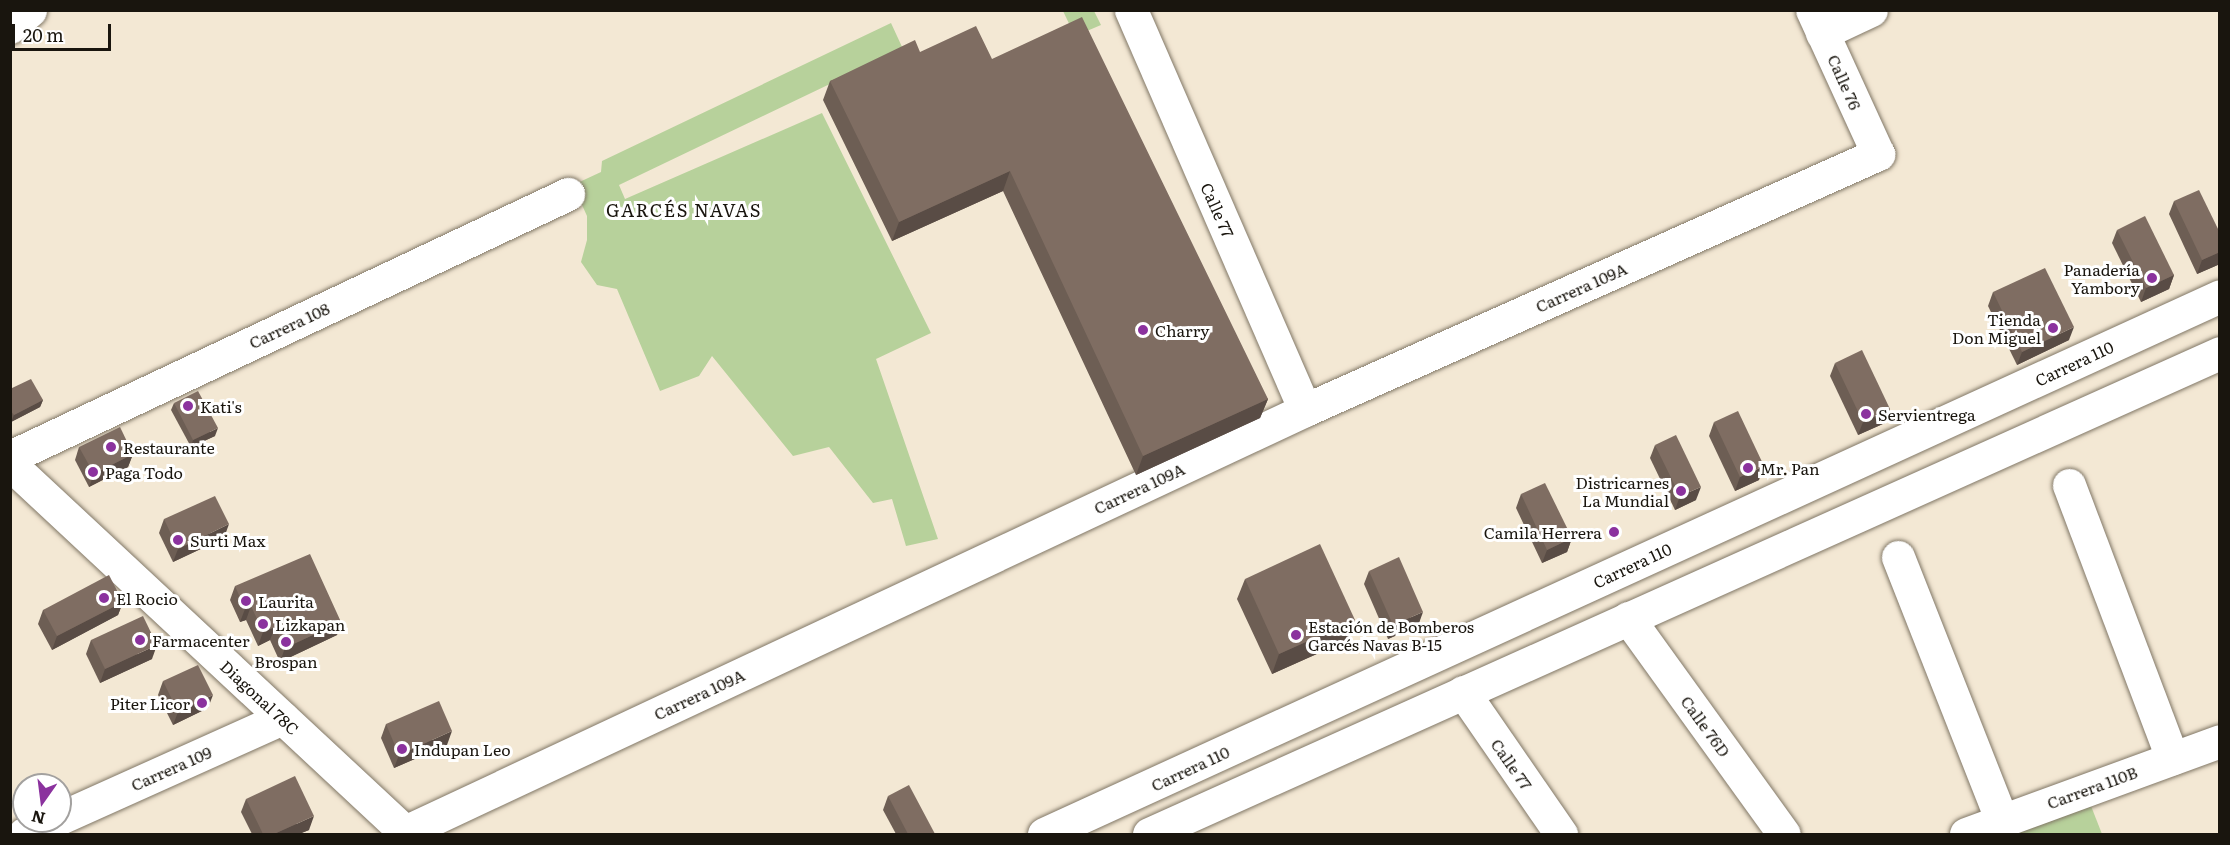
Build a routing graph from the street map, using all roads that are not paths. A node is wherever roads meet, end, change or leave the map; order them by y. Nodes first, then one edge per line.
1 (1131, 10) edge
2 (1871, 10) edge
3 (1817, 22) edge
4 (1878, 154) joint
5 (568, 194) dead end
6 (2220, 296) edge
7 (2220, 353) edge
8 (1305, 411) junction
9 (10, 457) edge
10 (10, 464) edge
11 (2069, 485) dead end
12 (1898, 557) dead end
13 (1628, 618) junction
14 (1366, 690) junction
15 (1463, 692) junction
16 (283, 718) junction
17 (1385, 726) junction
18 (2220, 741) edge
19 (2172, 758) junction
20 (72, 813) edge
21 (2002, 821) junction
22 (406, 833) edge
23 (1044, 834) edge
24 (1149, 834) edge
25 (1562, 834) edge
26 (1784, 834) edge
27 (1965, 834) edge

1 - 8 street, Calle 77
2 - 3 street
3 - 4 street, Calle 76
4 - 8 street, Carrera 109A
5 - 9 street, Carrera 108
6 - 14 street, Carrera 110
7 - 13 street
8 - 22 street, Carrera 109A
10 - 16 street, Diagonal 78C
11 - 19 street
12 - 21 street
13 - 15 street
13 - 26 street, Calle 76D
14 - 17 street
14 - 23 street, Carrera 110
15 - 17 street
15 - 25 street, Calle 77
16 - 20 street, Carrera 109
16 - 22 street, Diagonal 78C
17 - 24 street
18 - 19 street, Carrera 110B
19 - 21 street, Carrera 110B
21 - 27 street, Carrera 110B

